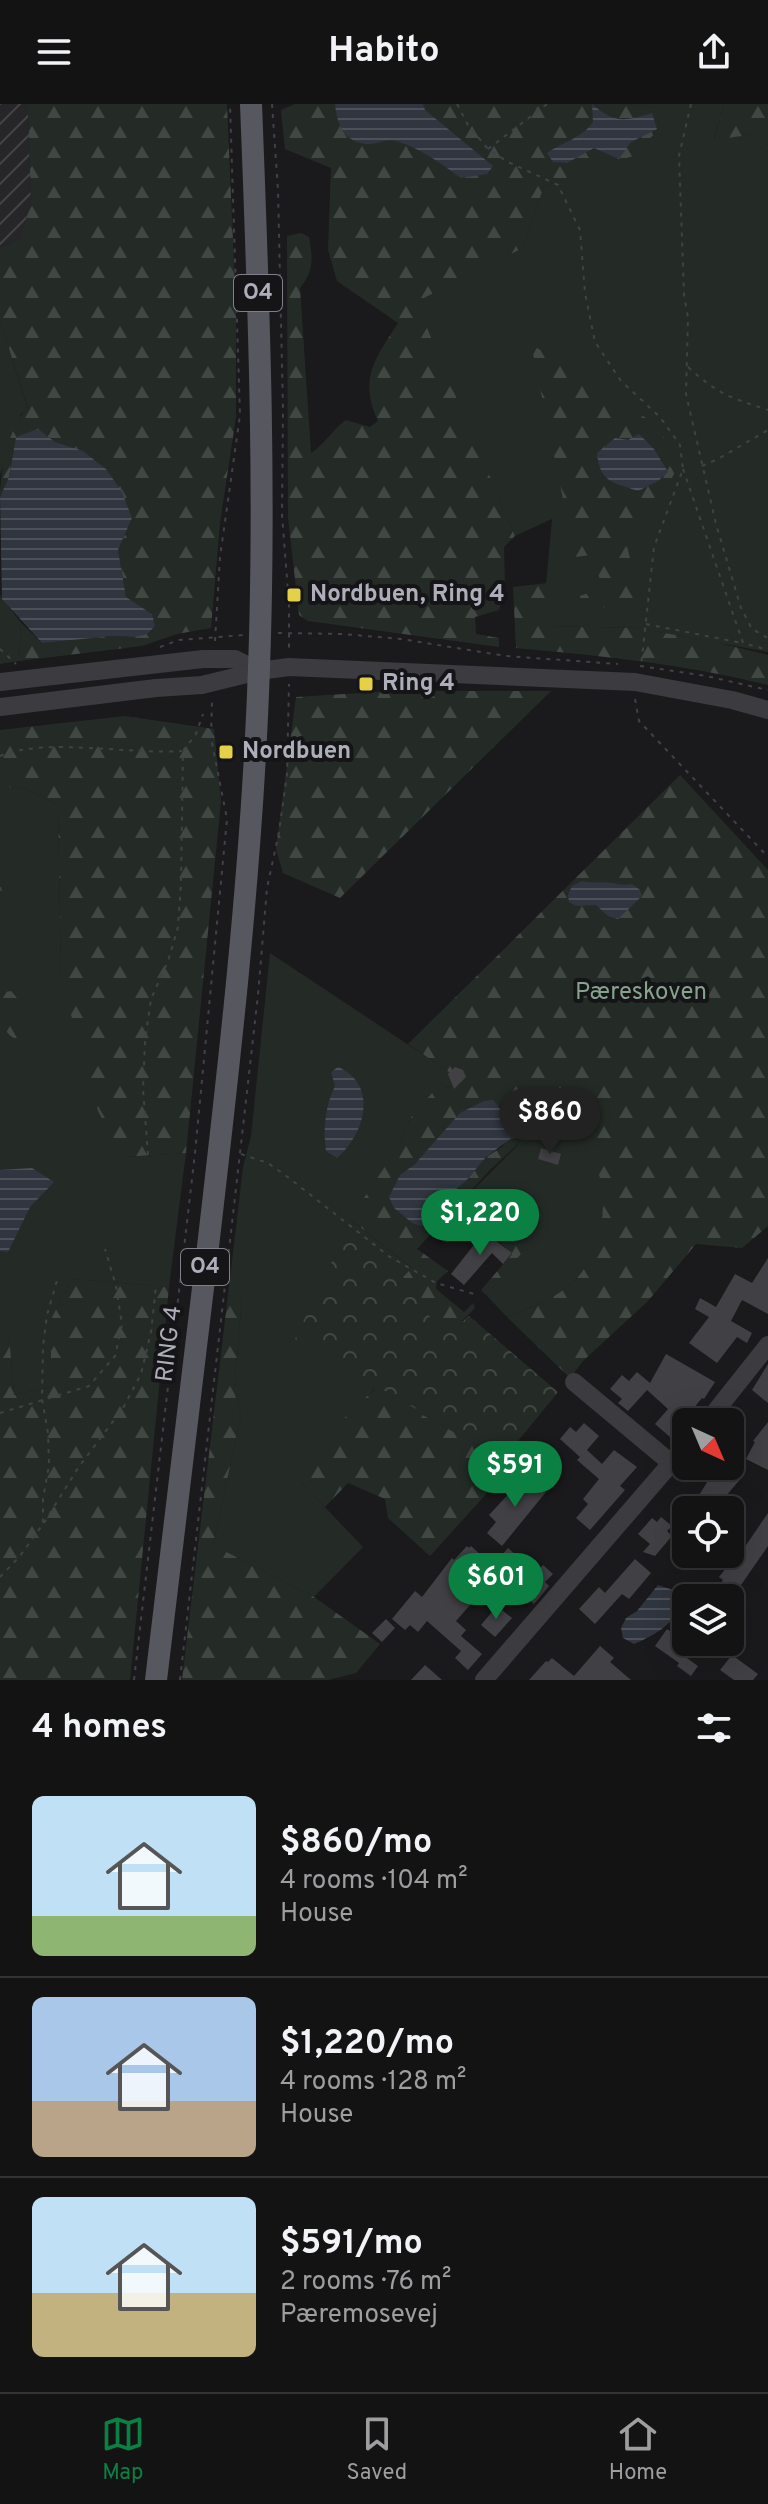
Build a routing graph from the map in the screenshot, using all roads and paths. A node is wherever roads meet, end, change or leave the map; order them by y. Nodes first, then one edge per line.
1 (230, 104) edge
2 (251, 104) edge
3 (457, 104) edge
4 (547, 104) edge
5 (691, 104) edge
6 (488, 149) junction
7 (687, 366) junction
8 (768, 410) edge
9 (768, 430) edge
10 (701, 466) junction
11 (683, 469) junction
12 (645, 624) junction
13 (288, 633) dead end
14 (768, 638) edge
15 (743, 643) junction
16 (0, 649) edge
17 (768, 650) edge
18 (214, 659) junction
19 (626, 665) dead end
20 (20, 666) dead end
21 (259, 671) junction
22 (638, 674) junction
23 (0, 682) edge
24 (213, 683) junction
25 (768, 690) edge
26 (0, 707) edge
27 (768, 710) edge
28 (203, 714) dead end
29 (183, 751) junction
30 (0, 756) edge
31 (768, 857) edge
32 (0, 887) edge
33 (3, 895) dead end
34 (240, 1154) dead end
35 (148, 1155) dead end
36 (105, 1249) dead end
37 (58, 1277) dead end
38 (156, 1286) dead end
39 (474, 1294) dead end
40 (768, 1345) edge
41 (574, 1382) dead end
42 (42, 1399) junction
43 (718, 1408) edge
44 (0, 1413) edge
45 (671, 1463) joint
46 (43, 1524) junction
47 (0, 1577) edge
48 (134, 1680) edge
49 (156, 1680) edge
50 (484, 1680) edge

1 - 18 path
2 - 21 main road, RING 4 / O4
3 - 6 path
4 - 6 path
5 - 7 path
6 - 11 path
7 - 8 path
7 - 10 path
9 - 10 path
10 - 14 path
11 - 12 path
11 - 15 path
12 - 15 path
12 - 22 path
13 - 19 path
15 - 17 path
16 - 20 path
18 - 21 street
18 - 23 street
21 - 22 street
21 - 24 street
21 - 49 main road, RING 4 / O4
22 - 25 path
22 - 27 street
22 - 31 path
24 - 26 street
24 - 48 path
28 - 29 path
29 - 30 path
29 - 35 path
32 - 33 path
34 - 39 path
36 - 42 path
37 - 42 path
38 - 46 path
40 - 43 street
41 - 45 street
42 - 44 path
42 - 46 path
45 - 50 street
46 - 47 path

